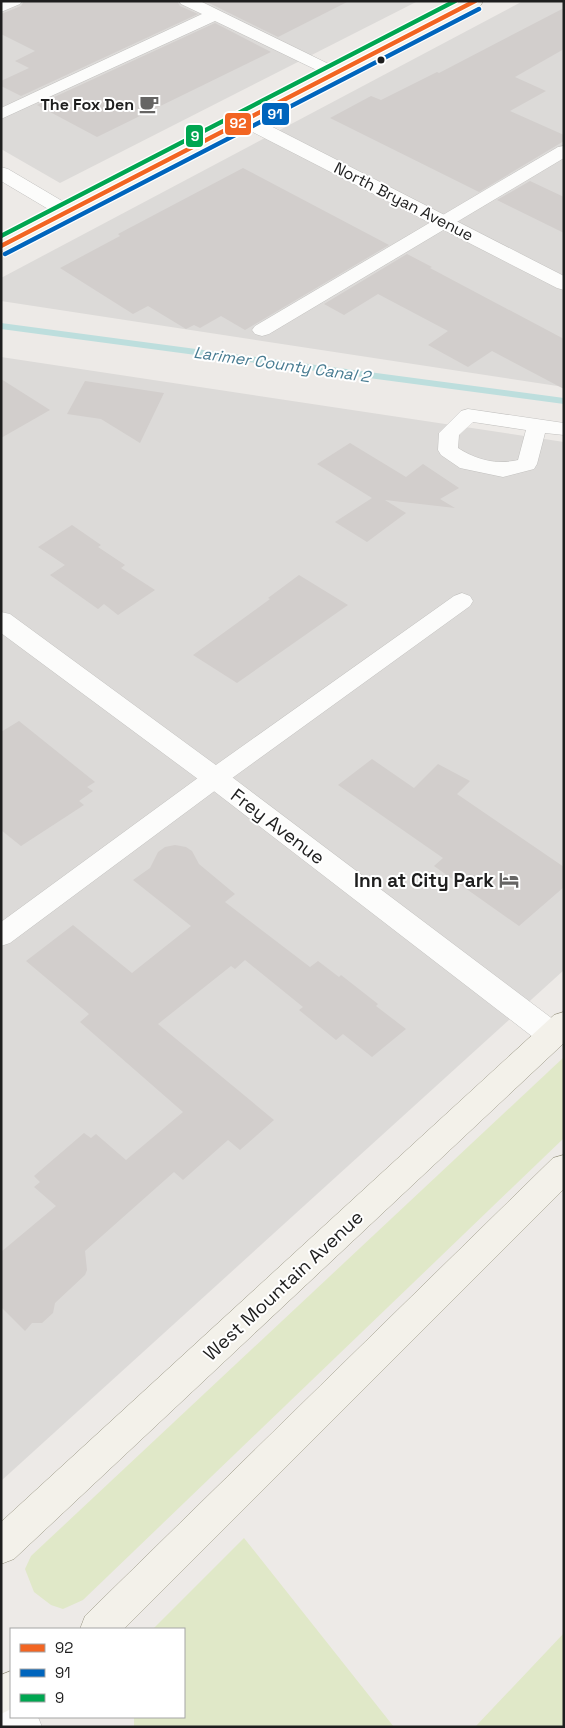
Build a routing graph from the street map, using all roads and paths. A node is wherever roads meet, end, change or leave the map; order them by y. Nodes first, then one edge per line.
1 (14, 1) edge
2 (187, 1) edge
3 (475, 1) edge
4 (1, 7) edge
5 (214, 15) junction
6 (335, 73) junction
7 (1, 114) edge
8 (244, 120) junction
9 (564, 151) edge
10 (1, 173) edge
11 (67, 212) junction
12 (446, 222) junction
13 (1, 246) edge
14 (564, 284) edge
15 (262, 330) dead end
16 (537, 425) dead end
17 (564, 429) edge
18 (462, 600) dead end
19 (1, 620) edge
20 (215, 778) junction
21 (1, 936) edge
22 (558, 1030) edge
23 (564, 1168) edge
24 (1, 1546) edge
25 (99, 1628) edge
26 (14, 1718) edge
27 (25, 1727) edge

1 - 4 lane
2 - 5 lane
3 - 6 street
5 - 6 lane
5 - 7 lane
6 - 8 street
8 - 11 street
8 - 12 street, North Bryan Avenue
9 - 12 lane
10 - 11 street
11 - 13 street
12 - 14 street, North Bryan Avenue
12 - 15 lane
16 - 17 lane
18 - 20 lane
19 - 20 street, Frey Avenue
20 - 21 lane
20 - 22 street, Frey Avenue
22 - 24 street, West Mountain Avenue
23 - 25 street
26 - 27 lane

